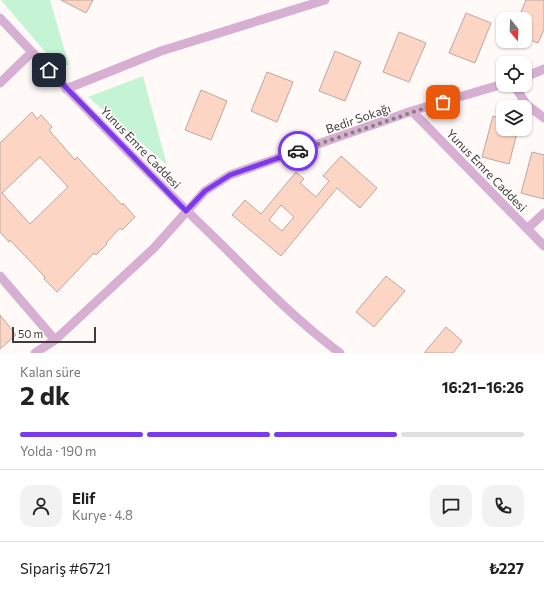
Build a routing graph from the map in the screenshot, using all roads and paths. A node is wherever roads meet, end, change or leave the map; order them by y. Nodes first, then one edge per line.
1 (325, 0) edge
2 (0, 18) edge
3 (32, 52) junction
4 (544, 69) edge
5 (532, 74) edge
6 (0, 83) edge
7 (496, 86) edge
8 (66, 89) junction
9 (518, 92) edge
10 (412, 112) junction
11 (544, 118) edge
12 (186, 211) junction
13 (544, 213) edge
14 (527, 228) junction
15 (544, 246) edge
16 (0, 276) edge
17 (55, 340) junction
18 (328, 349) edge
19 (38, 352) edge
20 (340, 353) edge

1 - 8 street
2 - 3 street, Yunus Emre Caddesi
3 - 6 street
3 - 8 street, Yunus Emre Caddesi
4 - 5 street
7 - 10 street, Bedir Sokağı
8 - 12 street, Yunus Emre Caddesi
9 - 11 street
10 - 12 street, Bedir Sokağı
10 - 14 street, Yunus Emre Caddesi
12 - 17 street, Bedir Sokağı
12 - 18 street, Yunus Emre Caddesi
13 - 14 street
14 - 15 street, Yunus Emre Caddesi
16 - 17 street
17 - 19 street, Bedir Sokağı
18 - 20 street, Yunus Emre Caddesi

